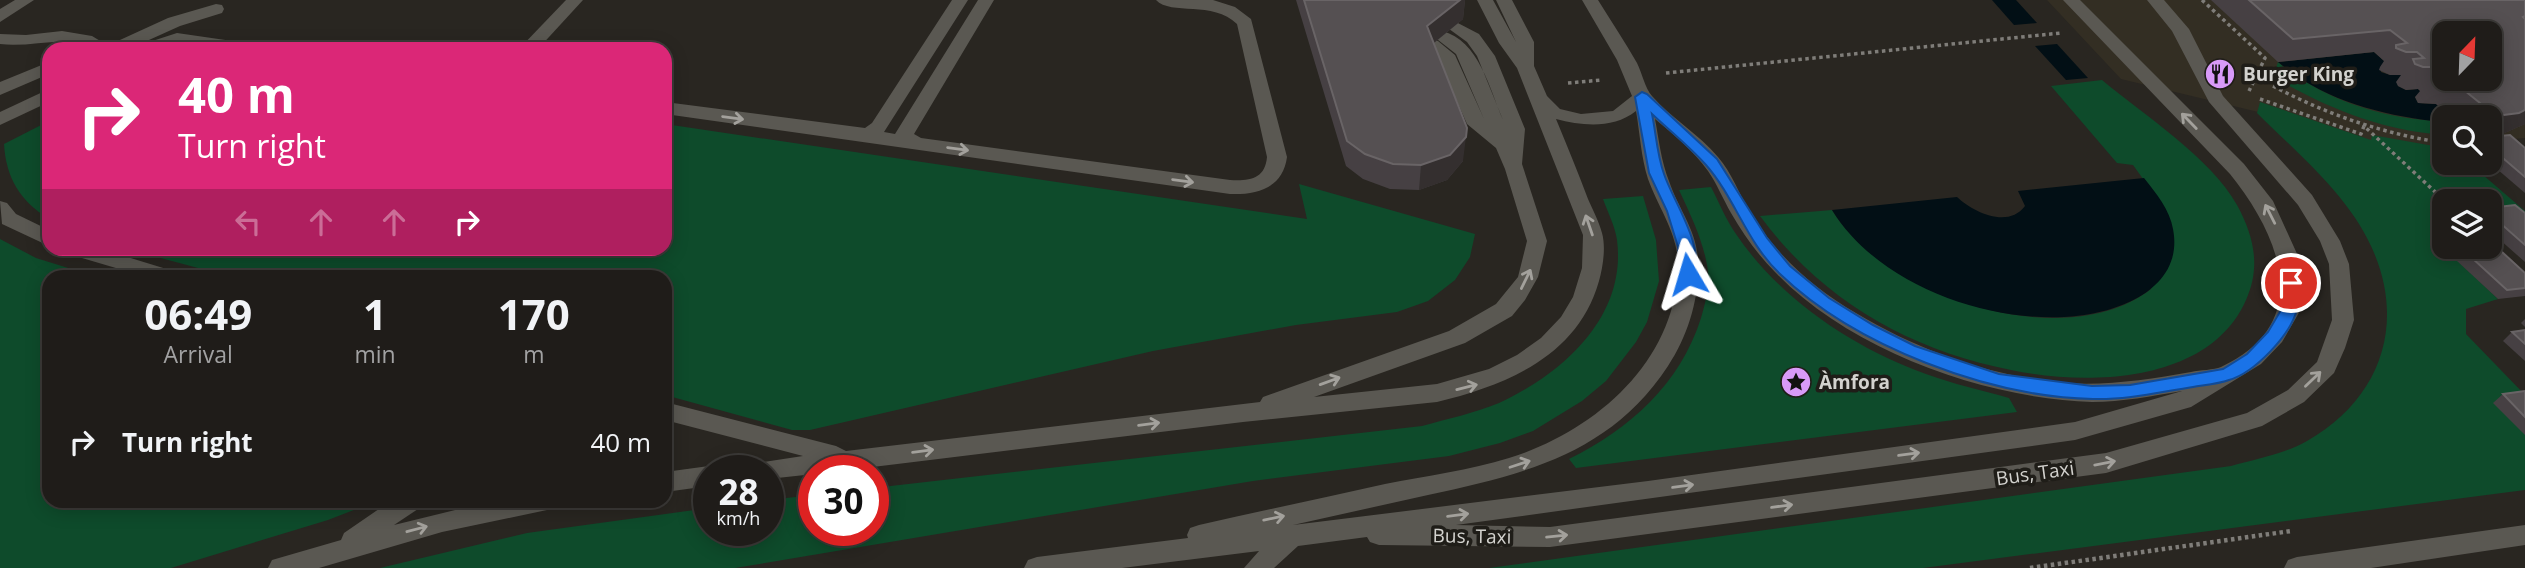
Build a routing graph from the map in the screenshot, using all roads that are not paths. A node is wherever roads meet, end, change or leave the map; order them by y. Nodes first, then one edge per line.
1 (26, 0) edge
2 (575, 0) edge
3 (960, 0) edge
4 (986, 0) edge
5 (1164, 0) edge
6 (1238, 0) edge
7 (1467, 0) edge
8 (1485, 0) edge
9 (1504, 0) edge
10 (1590, 0) edge
11 (2071, 0) edge
12 (2155, 0) edge
13 (222, 5) edge
14 (0, 17) edge
15 (1245, 23) junction
16 (179, 37) edge
17 (0, 39) edge
18 (88, 42) edge
19 (143, 42) edge
20 (210, 42) edge
21 (535, 42) edge
22 (1508, 43) junction
23 (1526, 67) junction
24 (42, 70) edge
25 (42, 82) edge
26 (1637, 86) junction
27 (0, 89) edge
28 (42, 98) edge
29 (1539, 99) junction
30 (0, 101) edge
31 (672, 109) edge
32 (42, 113) edge
33 (0, 119) edge
34 (0, 132) edge
35 (855, 135) junction
36 (918, 144) junction
37 (1515, 169) junction
38 (0, 208) edge
39 (42, 236) edge
40 (99, 256) edge
41 (146, 270) edge
42 (2227, 374) junction
43 (672, 413) edge
44 (1242, 413) junction
45 (833, 455) edge
46 (889, 455) edge
47 (693, 479) edge
48 (672, 481) edge
49 (400, 508) edge
50 (509, 508) edge
51 (1293, 535) junction
52 (2525, 535) edge
53 (310, 559) junction
54 (1063, 565) junction
55 (281, 568) edge
56 (1037, 568) edge
57 (1257, 568) edge
58 (2297, 568) edge

1 - 14 street
2 - 21 street
3 - 35 street
4 - 36 street
5 - 15 street
6 - 15 street
7 - 22 street
8 - 22 street
9 - 23 street
10 - 26 street
42 -> 11 street
51 -> 12 street, Bus, Taxi
13 - 16 street
36 -> 15 street
16 - 19 street
16 - 20 street
17 - 18 street
22 - 23 street
23 - 29 street
24 - 27 street
25 - 30 street
26 - 29 street
26 - 42 street
54 -> 26 street
28 - 33 street
44 -> 29 street
31 -> 35 street
32 - 34 street
35 - 36 street
37 - 37 street
44 -> 37 street
38 - 39 street
40 - 41 street
51 -> 42 street
43 - 45 street
46 -> 44 street
47 - 48 street
49 - 53 street
53 -> 50 street
51 - 54 street
51 - 57 street
52 - 58 street
53 - 55 street
54 - 56 street

